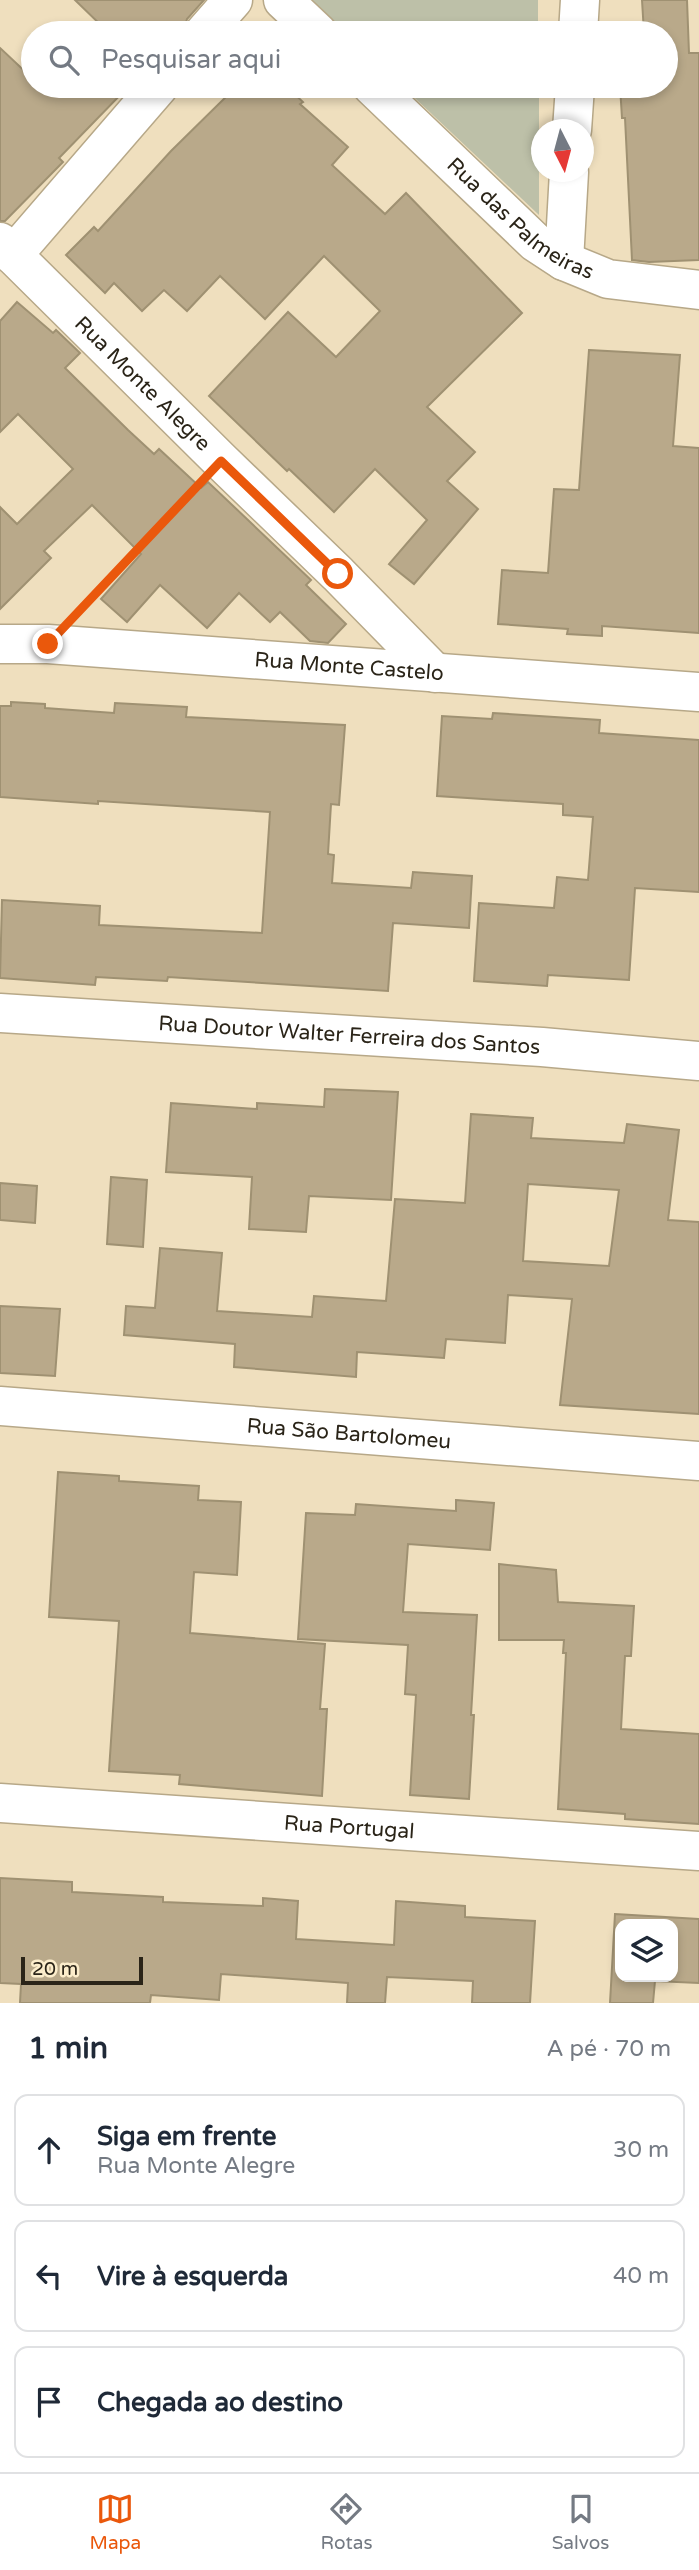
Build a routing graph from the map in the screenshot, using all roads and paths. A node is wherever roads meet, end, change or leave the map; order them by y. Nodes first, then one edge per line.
1 (233, 0) edge
2 (283, 0) edge
3 (580, 0) edge
4 (215, 21) edge
5 (305, 21) edge
6 (579, 21) edge
7 (148, 98) edge
8 (385, 98) edge
9 (574, 98) edge
10 (573, 119) edge
11 (568, 182) edge
12 (7, 248) edge
13 (564, 261) junction
14 (699, 290) edge
15 (221, 461) junction
16 (0, 644) edge
17 (48, 644) junction
18 (435, 673) junction
19 (699, 692) edge
20 (0, 1013) edge
21 (699, 1061) edge
22 (0, 1406) edge
23 (699, 1461) edge
24 (0, 1803) edge
25 (699, 1851) edge

1 - 4 street
2 - 5 street
3 - 6 street
7 - 12 street
8 - 13 street, Rua das Palmeiras
9 - 10 street
11 - 13 street
12 - 15 street, Rua Monte Alegre
13 - 14 street, Rua das Palmeiras
15 - 17 path
15 - 18 street, Rua Monte Alegre
16 - 17 street, Rua Monte Castelo
17 - 18 street, Rua Monte Castelo
18 - 19 street, Rua Monte Castelo
20 - 21 street, Rua Doutor Walter Ferreira dos Santos
22 - 23 street, Rua São Bartolomeu
24 - 25 street, Rua Portugal

